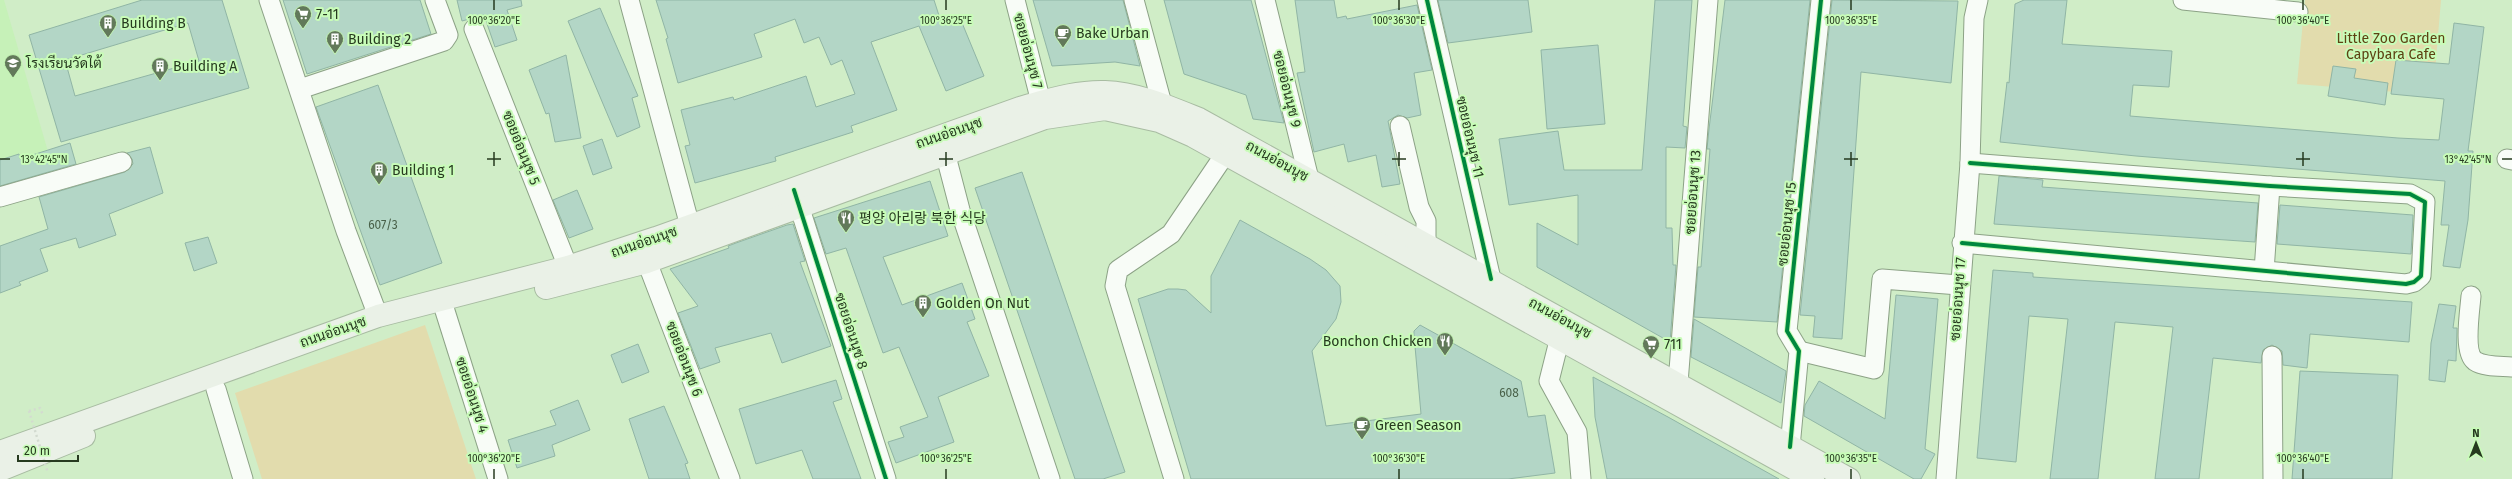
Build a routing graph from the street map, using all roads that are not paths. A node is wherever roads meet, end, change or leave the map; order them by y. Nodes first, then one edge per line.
1 (269, 0) edge
2 (435, 0) edge
3 (629, 0) edge
4 (1015, 0) edge
5 (1134, 0) edge
6 (1265, 0) edge
7 (1427, 0) edge
8 (1708, 0) edge
9 (1821, 0) edge
10 (1978, 0) edge
11 (2183, 0) edge
12 (2298, 12) dead end
13 (474, 29) dead end
14 (300, 89) junction
15 (1041, 102) junction
16 (1162, 104) junction
17 (1400, 126) dead end
18 (943, 144) junction
19 (1231, 146) junction
20 (122, 162) dead end
21 (1970, 162) junction
22 (1309, 178) junction
23 (2270, 186) junction
24 (0, 197) edge
25 (797, 198) junction
26 (690, 226) junction
27 (656, 238) junction
28 (1962, 243) junction
29 (1426, 244) junction
30 (647, 262) junction
31 (568, 268) junction
32 (2264, 271) junction
33 (1491, 279) junction
34 (1959, 285) junction
35 (2471, 296) dead end
36 (445, 311) junction
37 (381, 323) junction
38 (1561, 329) junction
39 (1799, 351) junction
40 (2272, 356) dead end
41 (2512, 367) edge
42 (214, 382) junction
43 (1678, 383) junction
44 (101, 422) junction
45 (1790, 447) junction
46 (0, 452) edge
47 (0, 470) edge
48 (243, 479) edge
49 (498, 479) edge
50 (730, 479) edge
51 (886, 479) edge
52 (1050, 479) edge
53 (1174, 479) edge
54 (1581, 479) edge
55 (1813, 479) edge
56 (1849, 479) edge
57 (1946, 479) edge
58 (2272, 479) edge

1 - 14 street
2 - 14 street
3 - 26 street
4 - 15 street, ซอยอ่อนนุช 7
5 - 16 street
6 - 22 street, ซอยอ่อนนุช 9
7 - 33 street, ซอยอ่อนนุช 11
8 - 43 street, ซอยอ่อนนุช 13
9 - 39 street, ซอยอ่อนนุช 15
10 - 21 street, ซอยอ่อนนุช 17
11 - 12 street
13 - 31 street, ซอยอ่อนนุช 5
14 - 37 street
15 - 16 main road, ถนนอ่อนนุช
15 - 18 main road, ถนนอ่อนนุช
16 - 19 main road, ถนนอ่อนนุช
17 - 29 street
18 - 19 main road, ถนนอ่อนนุช
18 - 25 main road, ถนนอ่อนนุช
18 - 52 street
19 - 22 main road, ถนนอ่อนนุช
19 - 38 main road, ถนนอ่อนนุช
19 - 53 street
20 - 24 street
21 - 23 street
21 - 28 street, ซอยอ่อนนุช 17
22 - 29 main road, ถนนอ่อนนุช
23 - 32 street
23 - 32 street
25 - 26 main road, ถนนอ่อนนุช
25 - 30 main road, ถนนอ่อนนุช
25 - 51 street, ซอยอ่อนนุช 8
26 - 27 main road, ถนนอ่อนนุช
27 - 30 street
27 - 31 main road, ถนนอ่อนนุช
28 - 32 street
28 - 34 street, ซอยอ่อนนุช 17
29 - 33 main road, ถนนอ่อนนุช
30 - 36 main road, ถนนอ่อนนุช
30 - 50 street, ซอยอ่อนนุช 6
31 - 37 main road, ถนนอ่อนนุช
33 - 38 main road, ถนนอ่อนนุช
34 - 39 street
34 - 57 street, ซอยอ่อนนุช 17
35 - 41 street
36 - 37 main road, ถนนอ่อนนุช
36 - 49 street, ซอยอ่อนนุช 4
37 - 42 main road, ถนนอ่อนนุช
38 - 43 main road, ถนนอ่อนนุช
38 - 54 street
38 - 55 main road, ถนนอ่อนนุช
39 - 45 street
40 - 58 street
42 - 44 main road, ถนนอ่อนนุช
42 - 48 street
43 - 45 main road, ถนนอ่อนนุช
44 - 46 main road, ถนนอ่อนนุช
44 - 47 main road, ถนนอ่อนนุช
45 - 56 main road, ถนนอ่อนนุช

